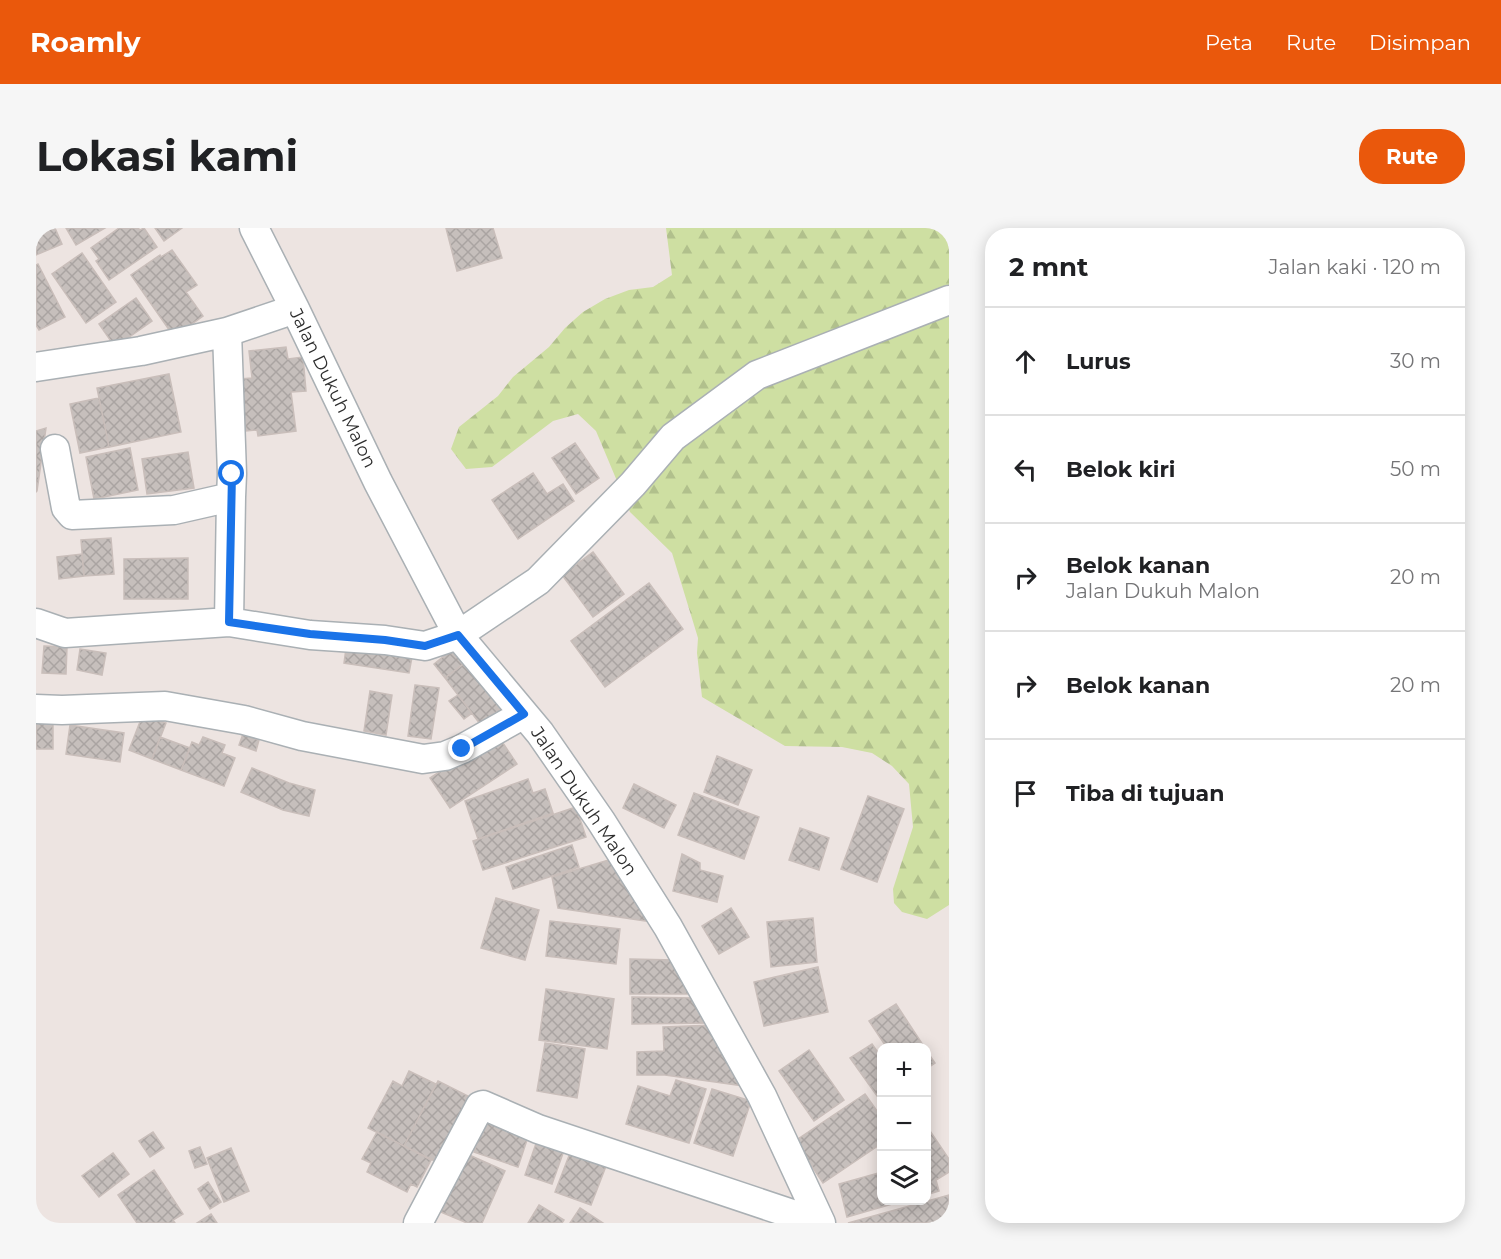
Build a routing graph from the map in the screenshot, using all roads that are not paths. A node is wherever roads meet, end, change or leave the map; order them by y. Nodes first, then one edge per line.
1 (254, 228) edge
2 (949, 300) edge
3 (295, 309) junction
4 (227, 332) junction
5 (36, 367) edge
6 (55, 448) dead end
7 (231, 497) junction
8 (229, 622) junction
9 (36, 623) edge
10 (458, 635) junction
11 (36, 709) edge
12 (524, 714) junction
13 (418, 1223) edge
14 (820, 1223) edge

1 - 3 street, Jalan Dukuh Malon
2 - 10 street
3 - 4 street
3 - 10 street, Jalan Dukuh Malon
4 - 5 street
4 - 7 street
6 - 7 street
7 - 8 street
8 - 9 street
8 - 10 street
10 - 12 street, Jalan Dukuh Malon
11 - 12 street
12 - 14 street, Jalan Dukuh Malon
13 - 14 street

